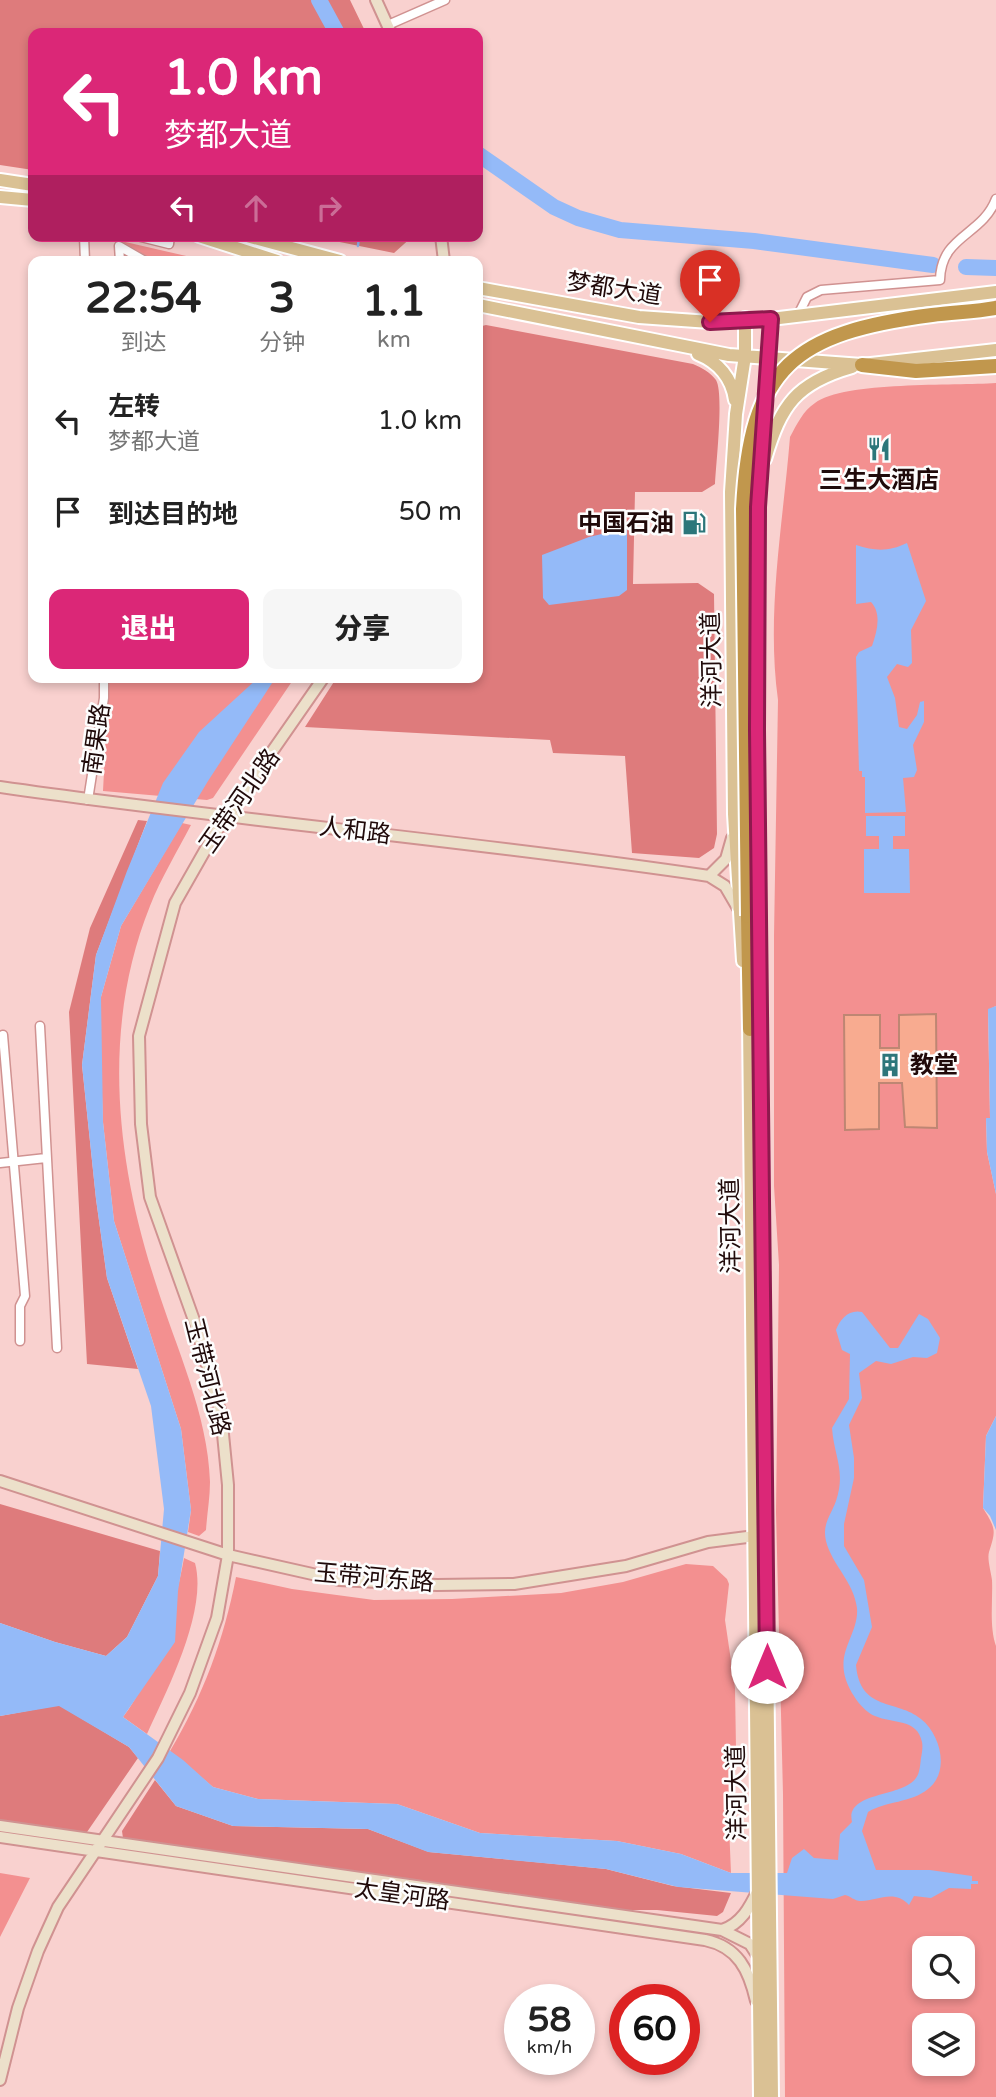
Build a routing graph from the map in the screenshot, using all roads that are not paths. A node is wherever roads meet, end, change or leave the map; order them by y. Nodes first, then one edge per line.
1 (376, 0) edge
2 (445, 0) edge
3 (390, 28) edge
4 (392, 28) edge
5 (0, 180) edge
6 (28, 184) edge
7 (0, 197) edge
8 (996, 199) edge
9 (28, 200) edge
10 (218, 242) edge
11 (269, 242) edge
12 (120, 256) edge
13 (136, 256) edge
14 (261, 256) edge
15 (321, 256) edge
16 (483, 289) edge
17 (996, 292) edge
18 (483, 306) edge
19 (996, 308) edge
20 (798, 315) junction
21 (745, 318) junction
22 (771, 319) junction
23 (672, 344) junction
24 (996, 350) edge
25 (745, 356) junction
26 (766, 358) junction
27 (862, 365) junction
28 (996, 366) edge
29 (736, 414) junction
30 (759, 480) junction
31 (104, 683) edge
32 (320, 683) edge
33 (0, 787) edge
34 (88, 800) junction
35 (228, 817) junction
36 (735, 822) junction
37 (709, 876) junction
38 (743, 913) junction
39 (40, 1026) dead end
40 (750, 1029) joint
41 (3, 1035) dead end
42 (46, 1158) junction
43 (15, 1162) junction
44 (0, 1163) edge
45 (20, 1341) dead end
46 (57, 1348) dead end
47 (0, 1481) edge
48 (755, 1536) junction
49 (228, 1555) junction
50 (0, 1826) edge
51 (0, 1837) edge
52 (97, 1847) junction
53 (759, 1887) junction
54 (722, 1930) junction
55 (705, 1940) junction
56 (759, 1947) junction
57 (759, 2014) junction
58 (0, 2080) edge
59 (760, 2097) edge
60 (772, 2097) edge

1 - 3 street
2 - 4 street
5 - 6 main road
7 - 9 main road
8 - 20 street
10 - 14 main road
11 - 15 main road
12 - 13 street
16 - 21 main road, 梦都大道
17 - 20 main road
18 - 23 main road, 梦都大道
19 - 38 highway, bridge
20 - 22 main road
21 - 22 main road
21 - 25 main road, 洋河大道
22 - 26 main road, 洋河大道
23 - 25 main road, 梦都大道
23 - 29 main road
24 - 27 main road
25 - 26 main road
25 - 29 main road, 洋河大道
26 - 27 main road
26 - 30 main road, 洋河大道
27 - 28 highway
27 - 30 main road
29 - 36 main road, 洋河大道
30 - 56 main road, 洋河大道
31 - 34 street, 南果路
32 - 35 street, 玉带河北路
33 - 34 street, 人和路
34 - 35 street, 人和路
35 - 37 street, 人和路
35 - 49 street, 玉带河北路
36 - 37 street
36 - 38 main road, 洋河大道
37 - 38 street
38 - 40 highway
39 - 42 street
40 - 48 main road, 洋河大道
41 - 43 street
42 - 43 street
42 - 46 street
43 - 44 street
43 - 45 street
47 - 49 street, 玉带河东路
48 - 49 street, 玉带河东路
48 - 53 main road, 洋河大道
49 - 52 street, 玉带河北路
50 - 52 street, 太皇河路
51 - 52 street, 太皇河路
52 - 54 street, 太皇河路
52 - 55 street, 太皇河路
52 - 58 street, 玉带河北路
53 - 54 street
53 - 56 main road, 洋河大道
54 - 56 street, 太皇河路
55 - 56 street
55 - 57 street, 太皇河路
56 - 57 main road, 洋河大道
56 - 60 main road, 洋河大道
57 - 59 main road, 洋河大道

